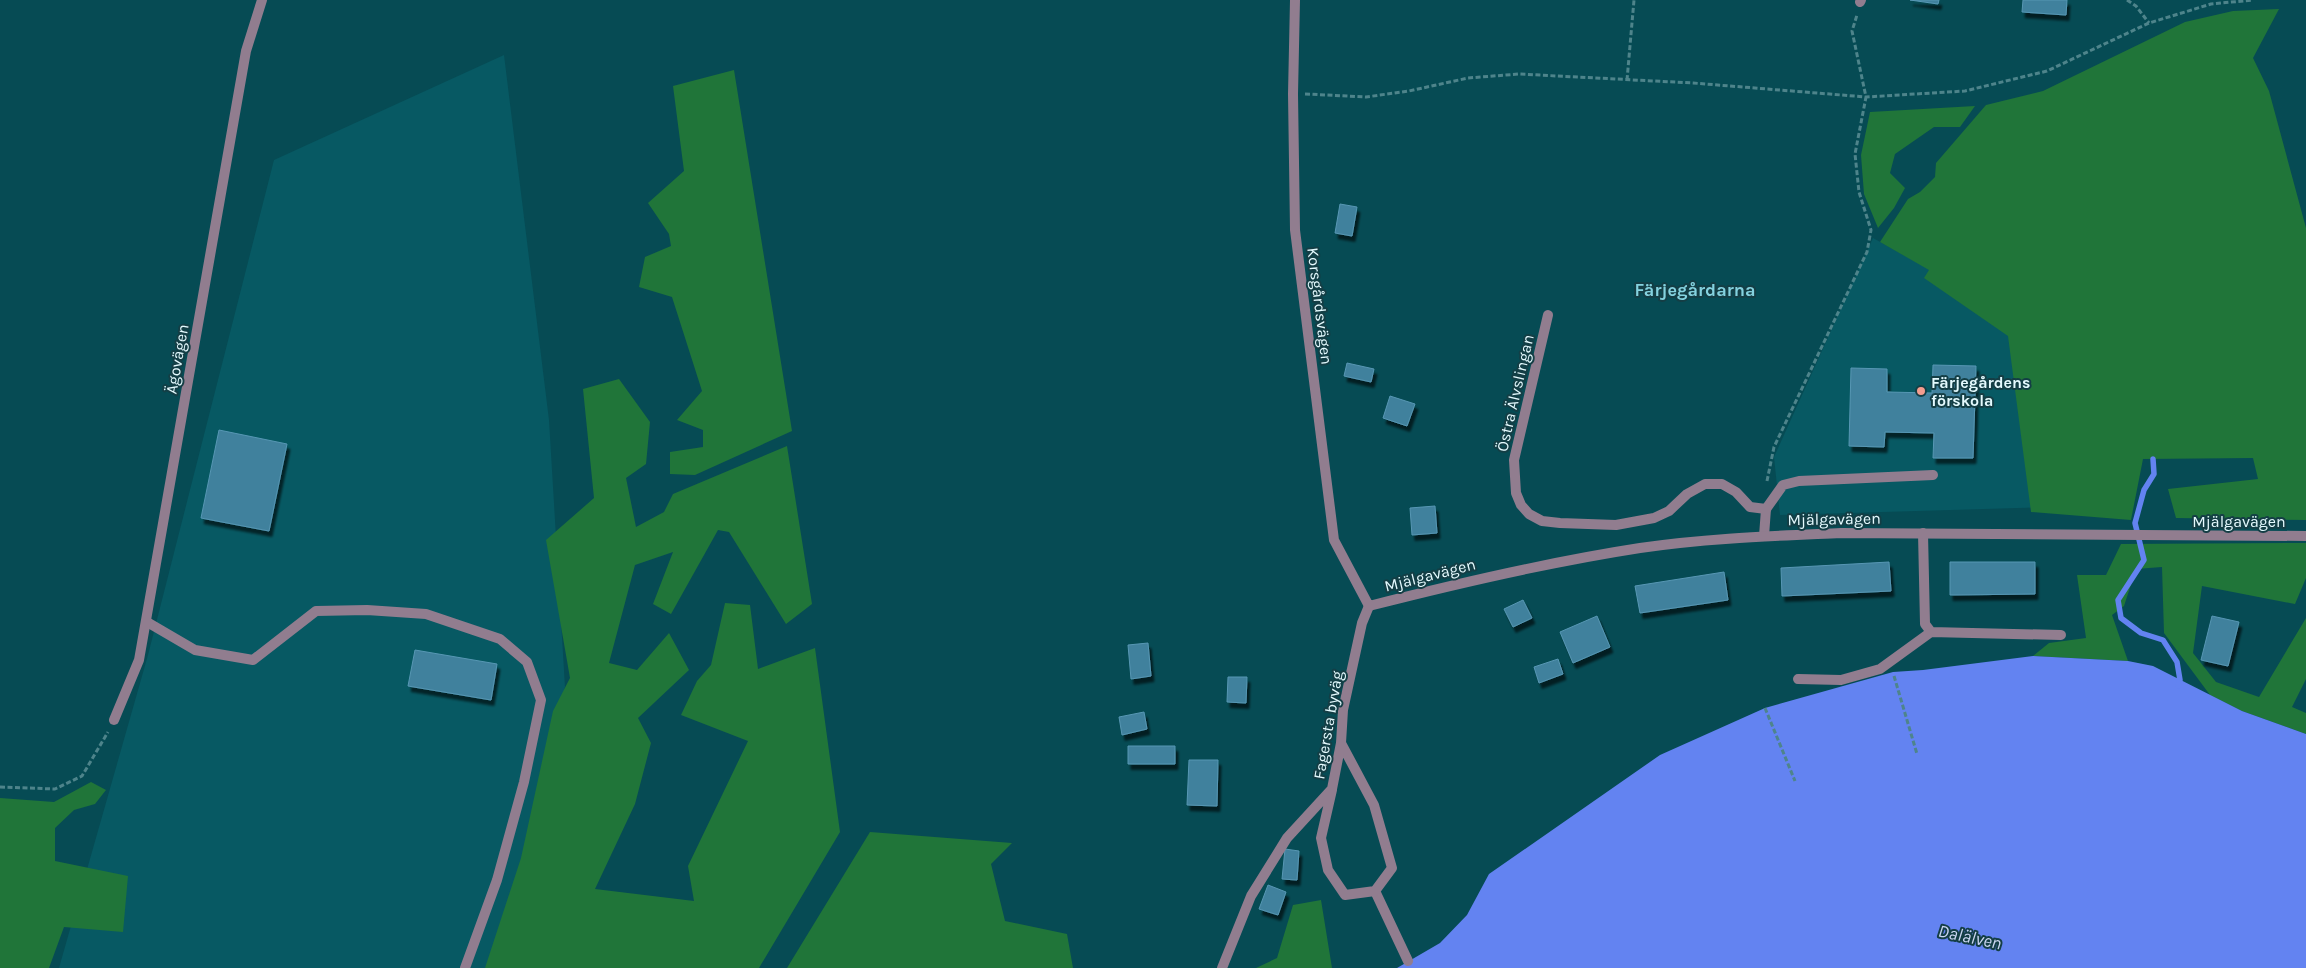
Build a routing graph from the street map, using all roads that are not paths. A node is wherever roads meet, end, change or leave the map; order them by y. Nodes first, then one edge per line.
1 (262, 0) edge
2 (1294, 0) edge
3 (1548, 315) dead end
4 (1933, 475) dead end
5 (1766, 509) junction
6 (1923, 533) junction
7 (1764, 536) junction
8 (2306, 536) edge
9 (1369, 606) junction
10 (147, 622) junction
11 (1930, 632) junction
12 (2061, 635) dead end
13 (1798, 679) dead end
14 (114, 720) road end
15 (1341, 743) junction
16 (1332, 789) junction
17 (1375, 890) junction
18 (1408, 961) dead end
19 (465, 968) edge
20 (1222, 968) edge

1 - 10 street, Ägovägen
2 - 9 street, Korsgårdsvägen
3 - 5 street, Östra Älvslingan
4 - 5 street
5 - 7 street
6 - 7 street, Mjälgavägen
6 - 8 street, Mjälgavägen
6 - 11 street
7 - 9 street, Mjälgavägen
9 - 15 street, Fagersta byväg
10 - 14 street, Ägovägen
10 - 19 street
11 - 12 street
11 - 13 street
15 - 16 street, Fagersta byväg
15 - 17 street
16 - 17 street
16 - 20 street, Fagersta byväg
17 - 18 street

